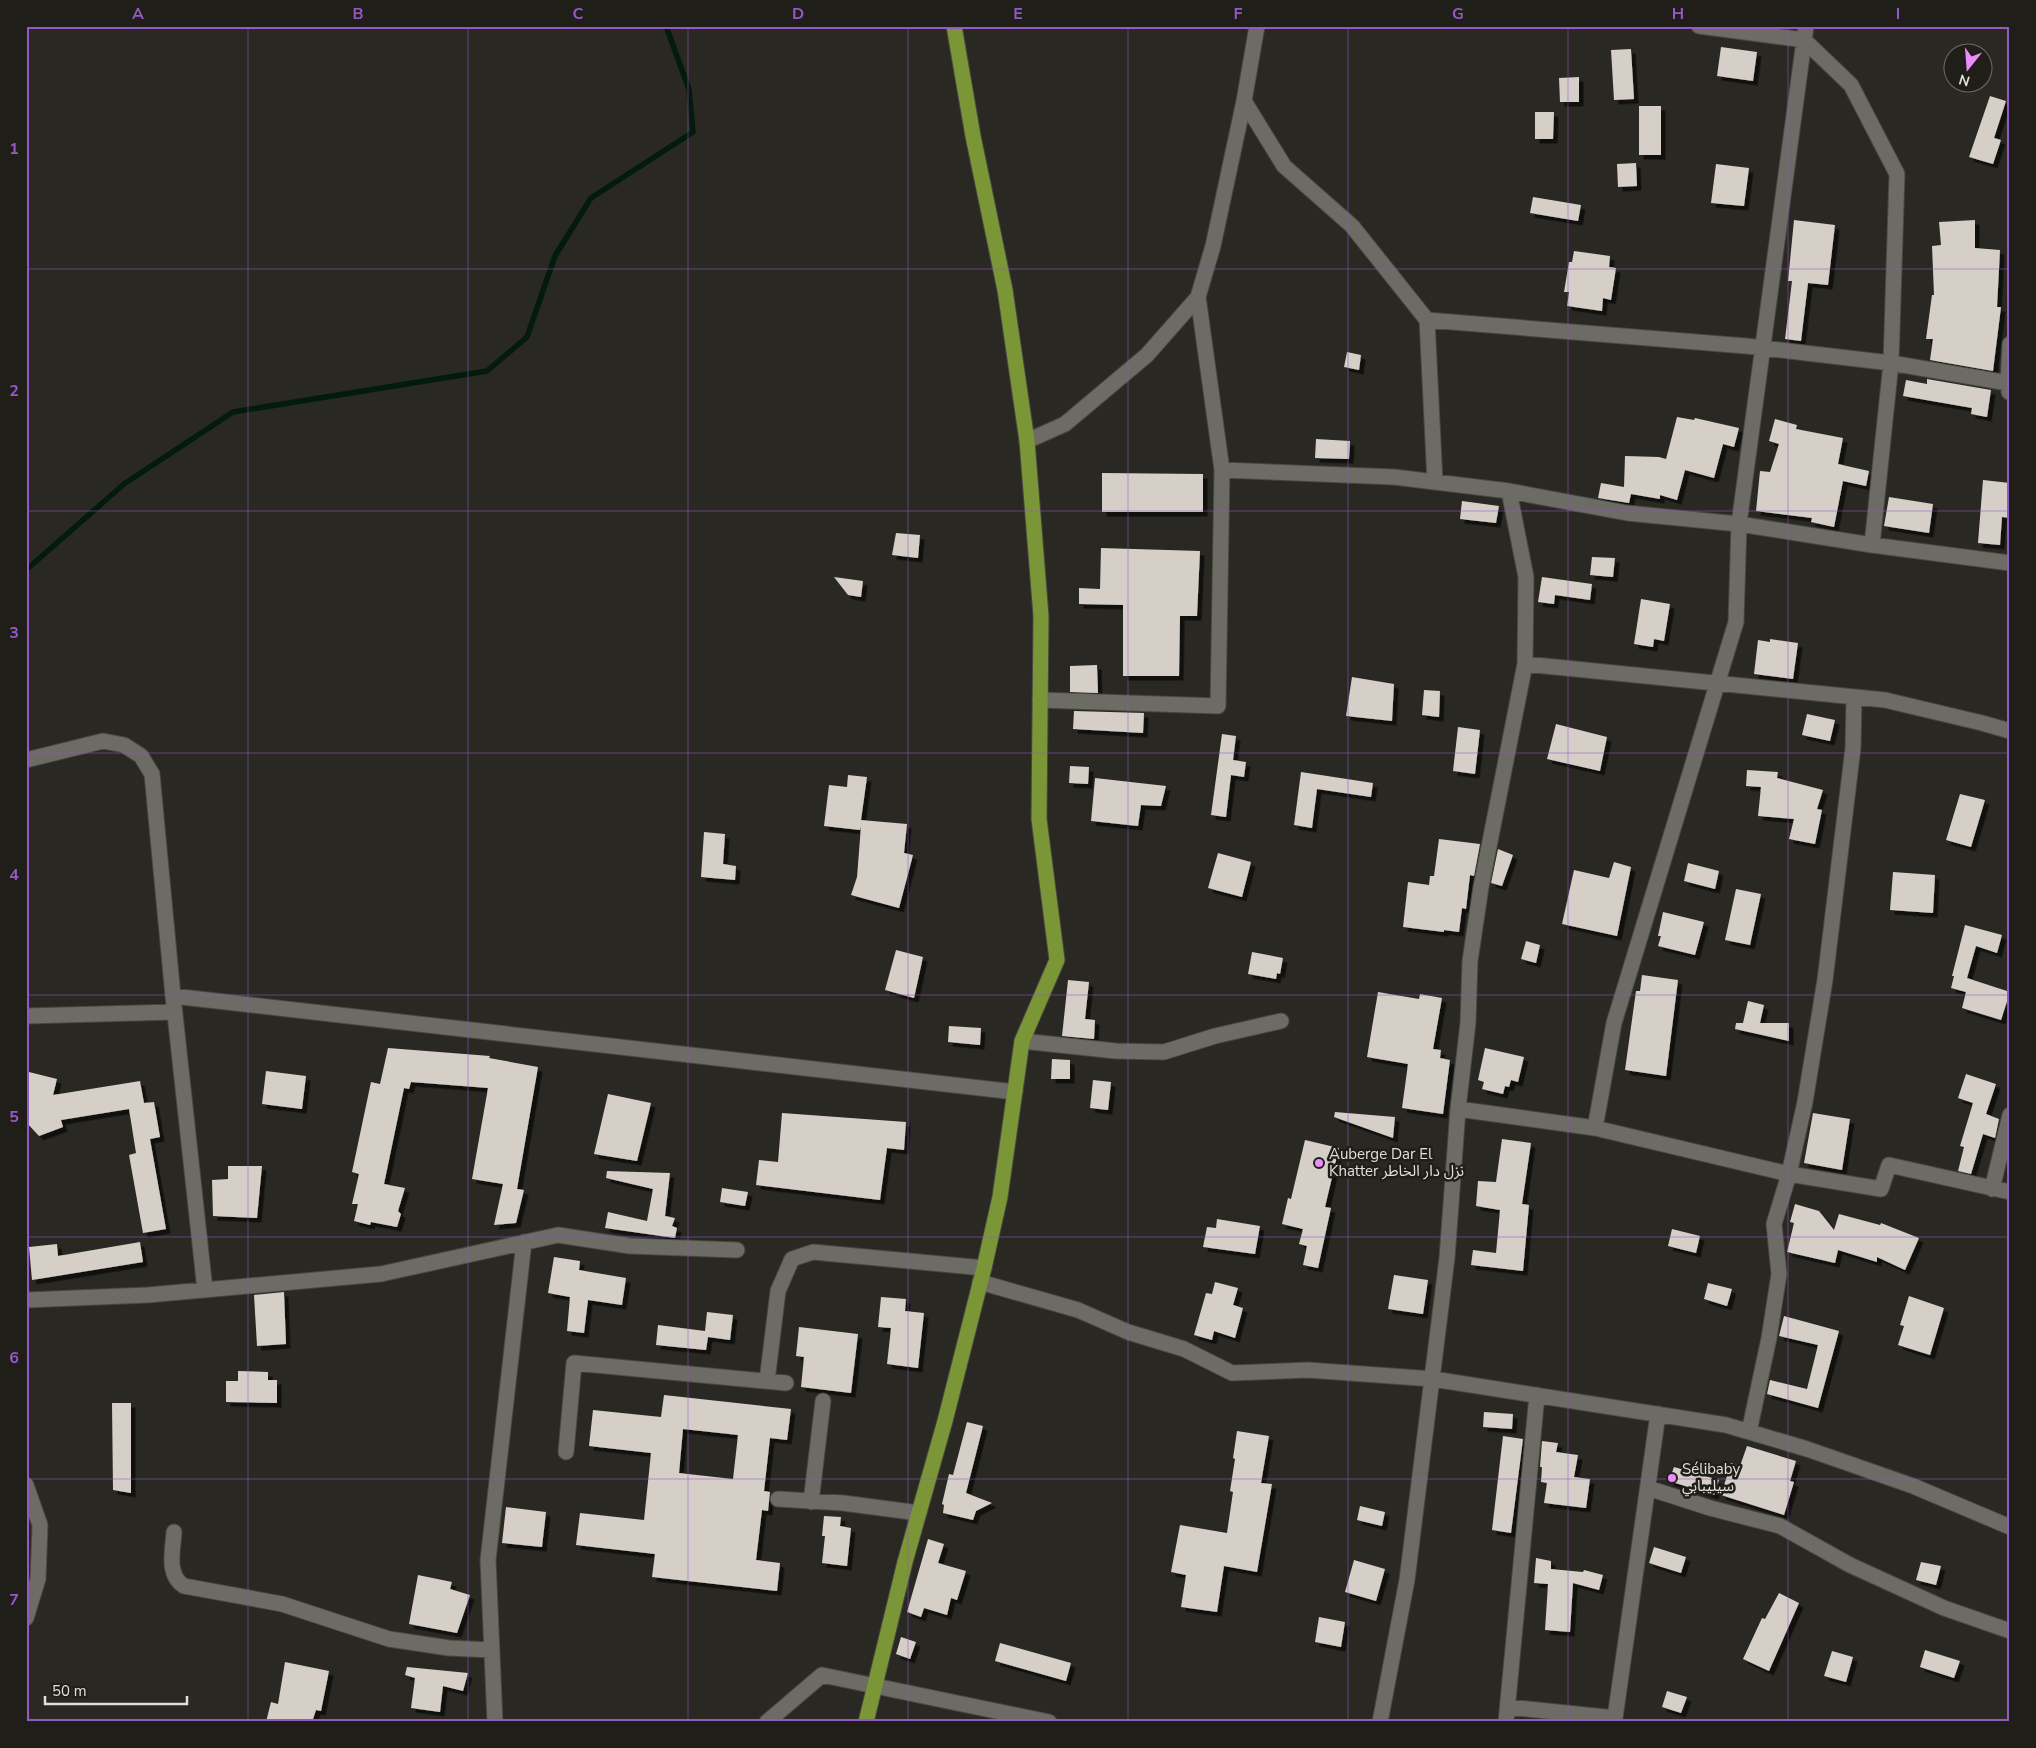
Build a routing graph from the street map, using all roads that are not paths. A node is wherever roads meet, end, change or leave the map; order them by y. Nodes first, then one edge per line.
1 (954, 26) edge
2 (1258, 26) edge
3 (1698, 26) edge
4 (1805, 33) edge
5 (1244, 101) junction
6 (1198, 297) junction
7 (1427, 320) junction
8 (2010, 344) edge
9 (1764, 348) junction
10 (1891, 363) junction
11 (2009, 387) edge
12 (1027, 441) junction
13 (1222, 470) junction
14 (1435, 482) junction
15 (1509, 491) junction
16 (1739, 524) junction
17 (1872, 545) junction
18 (2010, 563) edge
19 (1525, 664) junction
20 (1717, 683) junction
21 (1854, 698) junction
22 (1040, 700) junction
23 (2010, 731) edge
24 (26, 760) edge
25 (173, 996) junction
26 (175, 1012) junction
27 (26, 1016) edge
28 (1281, 1021) dead end
29 (1022, 1041) junction
30 (1015, 1092) junction
31 (1458, 1109) junction
32 (2010, 1115) edge
33 (1595, 1128) junction
34 (1789, 1174) junction
35 (1992, 1189) junction
36 (2010, 1192) edge
37 (524, 1242) junction
38 (737, 1250) dead end
39 (984, 1268) junction
40 (980, 1282) junction
41 (204, 1290) junction
42 (26, 1300) edge
43 (1433, 1379) junction
44 (767, 1381) junction
45 (786, 1383) dead end
46 (1537, 1395) junction
47 (823, 1401) dead end
48 (1658, 1414) junction
49 (1748, 1432) junction
50 (566, 1452) dead end
51 (26, 1485) edge
52 (1648, 1488) junction
53 (778, 1499) dead end
54 (811, 1502) junction
55 (919, 1512) junction
56 (2010, 1527) edge
57 (174, 1532) dead end
58 (26, 1618) edge
59 (2010, 1631) edge
60 (492, 1650) junction
61 (876, 1686) junction
62 (1508, 1706) junction
63 (1042, 1721) edge
64 (495, 1722) edge
65 (767, 1722) edge
66 (866, 1722) edge
67 (1380, 1722) edge
68 (1506, 1722) edge

1 - 12 main road
2 - 5 street
3 - 4 street
4 - 9 street
4 - 10 street
5 - 6 street
5 - 7 street
6 - 12 street
6 - 13 street
7 - 9 street
7 - 14 street
8 - 11 street
9 - 10 street
9 - 16 street
10 - 11 street
10 - 17 street
12 - 22 main road
13 - 14 street
13 - 22 street
14 - 15 street
15 - 16 street
15 - 19 street
16 - 17 street
16 - 20 street
17 - 18 street
19 - 20 street
19 - 31 street
20 - 21 street
20 - 33 street
21 - 23 street
21 - 34 street
22 - 29 main road
24 - 25 street
25 - 26 street
25 - 30 street
26 - 27 street
26 - 41 street
28 - 29 street
29 - 30 main road
30 - 39 main road
31 - 33 street
31 - 43 street
32 - 35 street
33 - 34 street
34 - 35 street
34 - 49 street
35 - 36 street
37 - 38 street
37 - 41 street
37 - 60 street
39 - 40 main road
39 - 44 street
40 - 43 street
40 - 55 main road
41 - 42 street
43 - 46 street
43 - 67 street
44 - 45 street
44 - 50 street
46 - 48 street
46 - 62 street
47 - 54 street
48 - 49 street
48 - 52 street
49 - 56 street
51 - 58 street
52 - 59 street
52 - 62 street
53 - 54 street
54 - 55 street
55 - 61 main road
57 - 60 street
60 - 64 street
61 - 63 street
61 - 65 street
61 - 66 main road
62 - 68 street

